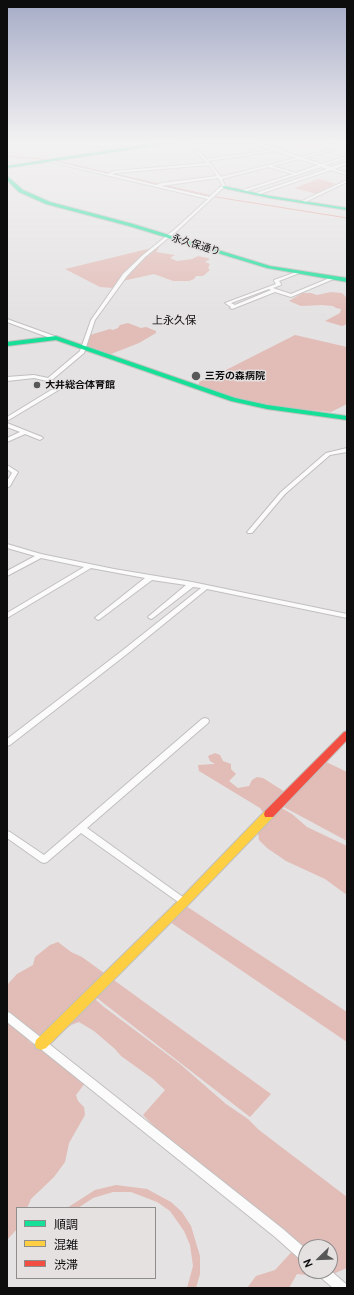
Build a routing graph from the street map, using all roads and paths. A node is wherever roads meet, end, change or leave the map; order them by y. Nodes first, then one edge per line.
1 (44, 200) edge
2 (207, 200) edge
3 (293, 200) edge
4 (305, 200) edge
5 (302, 202) junction
6 (347, 209) edge
7 (168, 237) junction
8 (300, 272) junction
9 (334, 278) junction
10 (347, 280) edge
11 (268, 288) junction
12 (275, 290) junction
13 (7, 320) edge
14 (55, 338) junction
15 (7, 344) edge
16 (85, 348) junction
17 (7, 379) edge
18 (49, 380) junction
19 (347, 418) edge
20 (7, 419) edge
21 (7, 425) edge
22 (24, 432) junction
23 (40, 438) dead end
24 (7, 440) edge
25 (347, 450) edge
26 (7, 467) edge
27 (7, 486) edge
28 (250, 532) dead end
29 (8, 548) edge
30 (40, 556) junction
31 (90, 566) junction
32 (7, 574) edge
33 (151, 577) junction
34 (192, 584) junction
35 (206, 587) junction
36 (7, 616) edge
37 (347, 616) edge
38 (151, 617) dead end
39 (98, 618) dead end
40 (205, 721) dead end
41 (347, 734) edge
42 (7, 742) edge
43 (81, 828) junction
44 (7, 834) edge
45 (184, 902) junction
46 (7, 1016) edge
47 (41, 1044) junction
48 (298, 1250) edge
49 (331, 1279) edge
50 (342, 1288) edge

1 - 7 street, 永久保通り
2 - 7 street
3 - 5 street
4 - 5 street
5 - 6 street
7 - 8 street, 永久保通り
7 - 16 street
8 - 9 street, 永久保通り
8 - 11 street
9 - 10 street, 永久保通り
9 - 12 street
11 - 12 street
11 - 12 street
13 - 14 street
14 - 15 street
14 - 16 street
16 - 18 street
16 - 19 street
17 - 18 street
18 - 20 street
21 - 22 street
22 - 23 street
22 - 24 street
25 - 28 street
26 - 27 street
29 - 30 street
30 - 31 street
30 - 32 street
31 - 33 street
31 - 36 street
33 - 34 street
33 - 39 street
34 - 35 street
34 - 38 street
35 - 37 street
35 - 42 street
40 - 43 street
41 - 45 street
43 - 44 street
43 - 45 street
45 - 47 street
46 - 47 street
47 - 48 street
49 - 50 street

